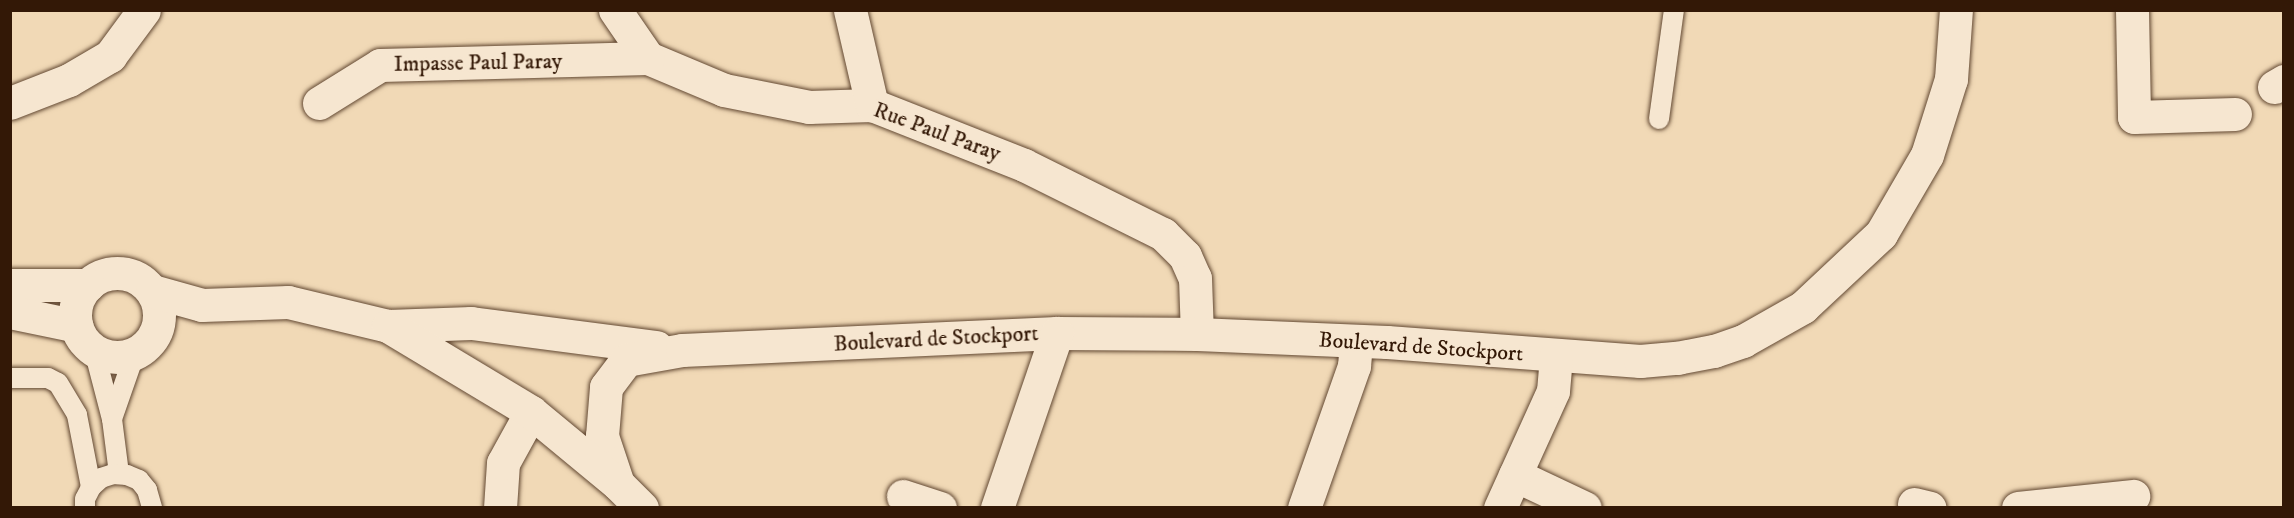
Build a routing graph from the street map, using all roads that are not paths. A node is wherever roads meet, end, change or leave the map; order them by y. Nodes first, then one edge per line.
1 (144, 10) edge
2 (615, 10) edge
3 (850, 10) edge
4 (1674, 10) edge
5 (1956, 10) edge
6 (2132, 10) edge
7 (648, 58) junction
8 (10, 103) edge
9 (319, 103) dead end
10 (872, 105) junction
11 (2235, 114) dead end
12 (1659, 119) dead end
13 (10, 285) edge
14 (88, 285) junction
15 (152, 291) junction
16 (202, 304) junction
17 (10, 312) edge
18 (388, 326) junction
19 (1057, 333) junction
20 (1197, 334) junction
21 (85, 338) junction
22 (1356, 341) junction
23 (145, 343) junction
24 (682, 350) junction
25 (1556, 356) junction
26 (10, 378) edge
27 (531, 412) junction
28 (112, 418) junction
29 (119, 474) junction
30 (1515, 475) junction
31 (618, 484) junction
32 (91, 487) junction
33 (903, 496) dead end
34 (2133, 496) dead end
35 (2070, 505) edge
36 (85, 507) edge
37 (152, 507) edge
38 (500, 507) edge
39 (642, 507) edge
40 (940, 507) edge
41 (997, 507) edge
42 (1304, 507) edge
43 (1500, 507) edge
44 (1585, 507) edge
45 (2018, 507) edge

1 - 8 street
2 - 7 street
3 - 10 street
4 - 12 lane
5 - 25 street, Boulevard de Stockport
6 - 11 street
7 - 9 street, Impasse Paul Paray
7 - 10 street, Rue Paul Paray
10 - 20 street, Rue Paul Paray
13 - 14 street
14 - 15 street
14 - 21 street
15 - 16 street
15 - 23 street
16 - 18 street
16 - 23 street
17 - 21 street
18 - 24 street, Boulevard de Stockport
18 - 27 street
19 - 20 street, Boulevard de Stockport
19 - 24 street, Boulevard de Stockport
19 - 41 street
20 - 22 street, Boulevard de Stockport
21 - 23 street
21 - 28 lane
22 - 25 street, Boulevard de Stockport
22 - 42 street
23 - 28 lane
24 - 31 street, Boulevard de Stockport
25 - 30 street
26 - 32 lane
27 - 31 street
27 - 38 street
28 - 29 lane
29 - 32 lane
29 - 37 lane
30 - 43 street
30 - 44 street
31 - 39 street
32 - 36 lane
33 - 40 street
34 - 35 street
35 - 45 street

